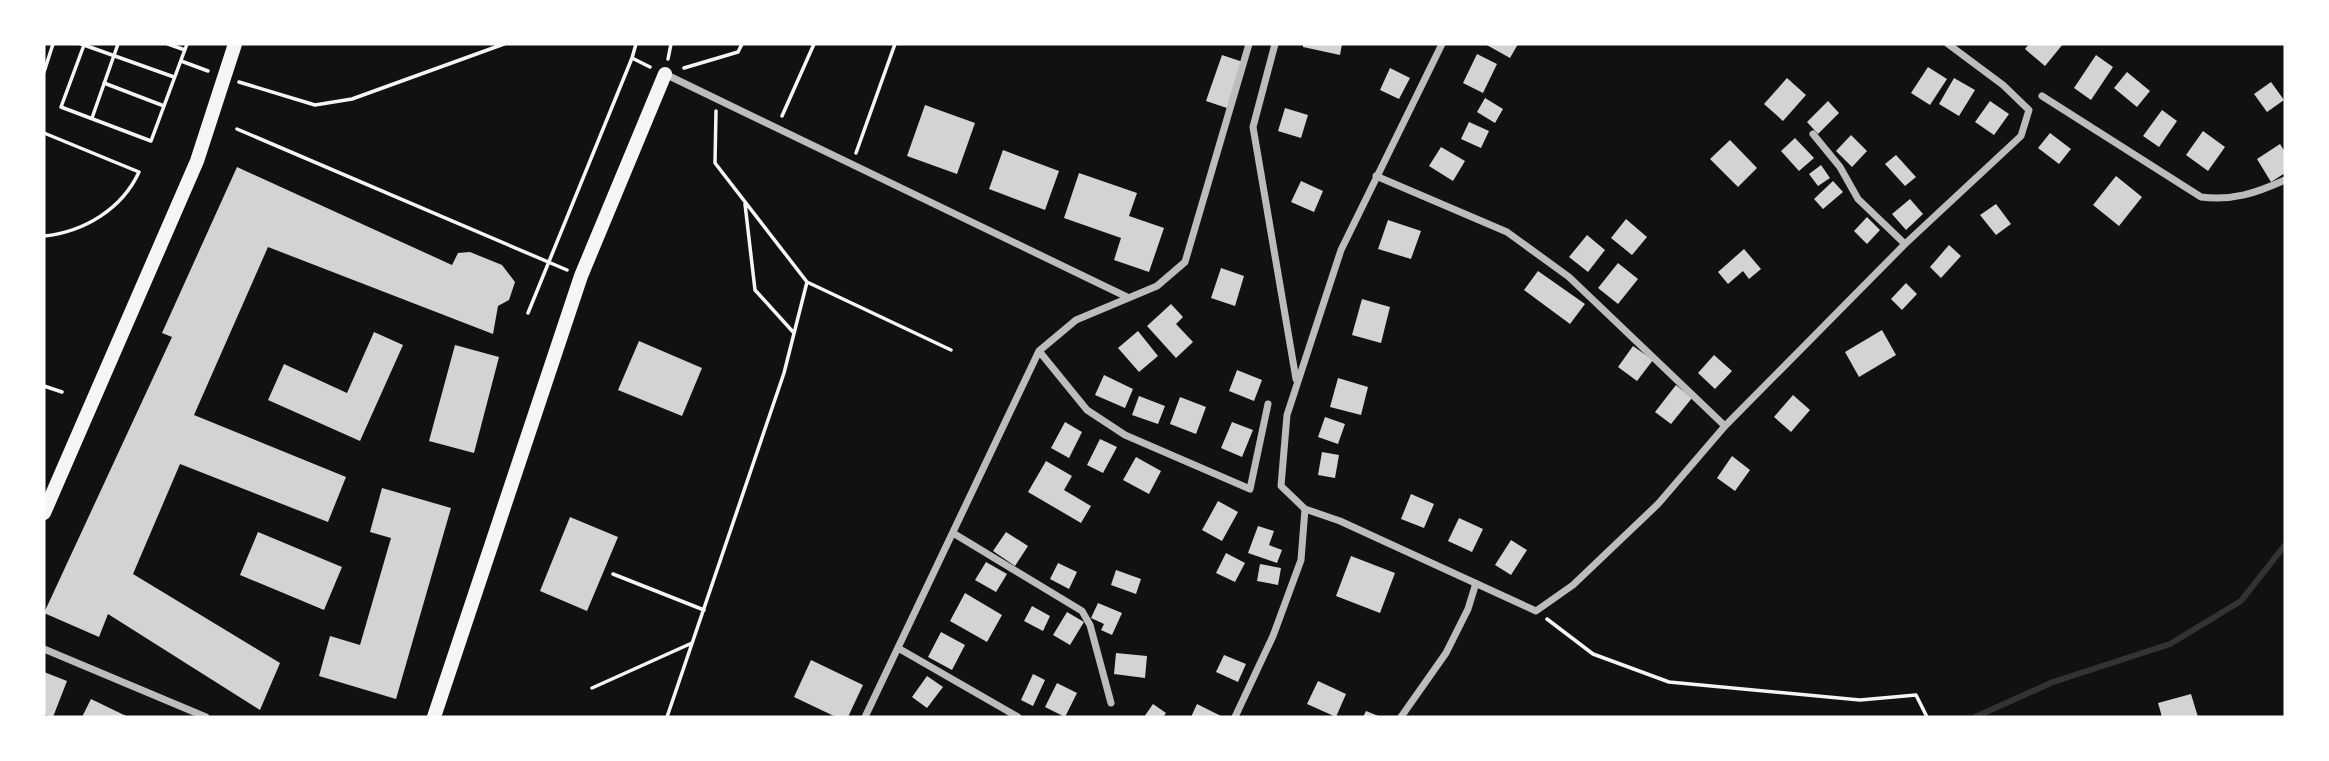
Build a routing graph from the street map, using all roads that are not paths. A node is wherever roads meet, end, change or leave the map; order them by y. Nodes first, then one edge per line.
1 (235, 44) edge
2 (1249, 44) edge
3 (1275, 44) edge
4 (1442, 44) edge
5 (1948, 44) edge
6 (665, 74) joint
7 (2042, 96) dead end
8 (1813, 134) dead end
9 (1376, 176) junction
10 (2285, 180) edge
11 (1905, 244) junction
12 (1127, 297) junction
13 (1040, 351) junction
14 (1297, 384) junction
15 (1268, 404) dead end
16 (1725, 426) junction
17 (1305, 509) junction
18 (44, 513) edge
19 (953, 533) junction
20 (1476, 583) junction
21 (898, 648) junction
22 (44, 649) edge
23 (1111, 703) dead end
24 (206, 717) edge
25 (434, 717) edge
26 (865, 717) edge
27 (1018, 717) edge
28 (1235, 717) edge
29 (1401, 717) edge

1 - 18 main road
2 - 12 street
3 - 14 street
4 - 9 street
5 - 11 street
6 - 12 street
6 - 25 main road
7 - 10 street
8 - 11 street
9 - 14 street
9 - 16 street
11 - 16 street
12 - 13 street
13 - 15 street
13 - 19 street
14 - 17 street
16 - 20 street
17 - 20 street
17 - 28 street
19 - 21 street
19 - 23 street
20 - 29 street
21 - 26 street
21 - 27 street
22 - 24 street

